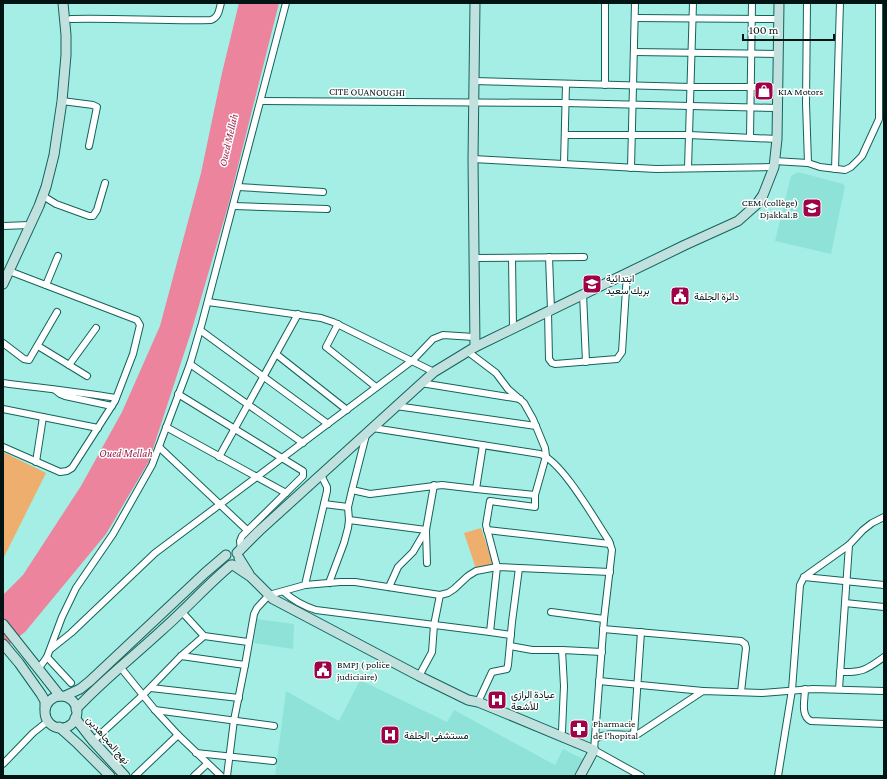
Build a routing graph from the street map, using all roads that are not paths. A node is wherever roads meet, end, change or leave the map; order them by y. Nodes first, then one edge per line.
1 (63, 3) edge
2 (221, 3) edge
3 (286, 3) edge
4 (475, 3) edge
5 (606, 3) edge
6 (635, 3) edge
7 (693, 3) edge
8 (752, 3) edge
9 (780, 3) edge
10 (807, 3) edge
11 (840, 3) edge
12 (880, 3) edge
13 (635, 18) junction
14 (693, 18) junction
15 (751, 18) junction
16 (71, 19) dead end
17 (779, 19) junction
18 (882, 28) edge
19 (634, 52) junction
20 (692, 54) junction
21 (751, 54) junction
22 (779, 54) junction
23 (882, 60) edge
24 (474, 81) junction
25 (566, 84) junction
26 (605, 85) junction
27 (634, 86) junction
28 (691, 87) junction
29 (750, 87) junction
30 (778, 87) junction
31 (881, 93) edge
32 (62, 101) junction
33 (261, 101) junction
34 (474, 103) junction
35 (565, 103) junction
36 (633, 105) junction
37 (690, 105) junction
38 (750, 107) junction
39 (778, 108) junction
40 (882, 120) edge
41 (565, 135) junction
42 (632, 135) junction
43 (689, 135) junction
44 (750, 138) junction
45 (777, 138) junction
46 (89, 146) dead end
47 (473, 159) junction
48 (808, 163) junction
49 (564, 164) junction
50 (774, 164) junction
51 (631, 168) junction
52 (688, 168) junction
53 (835, 169) junction
54 (105, 183) dead end
55 (238, 187) junction
56 (323, 192) dead end
57 (43, 196) junction
58 (234, 206) junction
59 (327, 209) dead end
60 (30, 225) junction
61 (3, 226) edge
62 (58, 256) dead end
63 (549, 257) junction
64 (584, 257) dead end
65 (474, 258) junction
66 (512, 258) junction
67 (8, 268) edge
68 (627, 273) junction
69 (3, 284) edge
70 (46, 285) junction
71 (583, 294) junction
72 (208, 302) junction
73 (549, 311) junction
74 (58, 312) dead end
75 (298, 314) junction
76 (338, 324) junction
77 (96, 328) dead end
78 (513, 328) junction
79 (200, 330) junction
80 (474, 337) junction
81 (3, 343) edge
82 (38, 346) junction
83 (471, 349) junction
84 (276, 354) junction
85 (413, 360) junction
86 (586, 362) junction
87 (190, 364) junction
88 (69, 365) junction
89 (434, 372) junction
90 (87, 376) dead end
91 (264, 376) junction
92 (3, 383) edge
93 (421, 383) junction
94 (376, 387) junction
95 (55, 390) junction
96 (178, 394) junction
97 (116, 398) junction
98 (520, 399) junction
99 (249, 404) junction
100 (112, 406) junction
101 (396, 406) junction
102 (3, 409) edge
103 (347, 410) junction
104 (43, 417) junction
105 (328, 424) junction
106 (536, 426) junction
107 (166, 427) junction
108 (98, 428) junction
109 (373, 428) junction
110 (235, 430) junction
111 (366, 435) junction
112 (303, 443) junction
113 (483, 445) junction
114 (3, 447) edge
115 (159, 447) junction
116 (546, 456) junction
117 (219, 457) junction
118 (282, 459) junction
119 (36, 462) junction
120 (322, 475) junction
121 (257, 478) junction
122 (434, 485) junction
123 (476, 489) junction
124 (352, 490) junction
125 (492, 491) junction
126 (286, 493) junction
127 (535, 495) junction
128 (490, 501) junction
129 (221, 504) junction
130 (324, 504) junction
131 (348, 507) junction
132 (884, 517) edge
133 (349, 520) junction
134 (247, 530) junction
135 (426, 530) junction
136 (487, 530) junction
137 (610, 544) junction
138 (849, 545) junction
139 (236, 558) junction
140 (427, 563) dead end
141 (497, 567) junction
142 (519, 568) junction
143 (610, 572) junction
144 (804, 577) junction
145 (846, 581) junction
146 (329, 583) junction
147 (305, 585) junction
148 (884, 585) edge
149 (388, 586) junction
150 (284, 592) junction
151 (440, 595) junction
152 (271, 597) junction
153 (845, 603) junction
154 (884, 607) edge
155 (182, 612) junction
156 (551, 612) dead end
157 (604, 619) junction
158 (3, 624) edge
159 (434, 625) junction
160 (604, 629) junction
161 (490, 632) junction
162 (641, 632) junction
163 (511, 635) junction
164 (204, 636) junction
165 (248, 642) junction
166 (3, 644) edge
167 (510, 646) junction
168 (50, 650) junction
169 (562, 650) junction
170 (602, 652) junction
171 (181, 656) junction
172 (884, 657) edge
173 (47, 658) junction
174 (245, 665) junction
175 (38, 668) junction
176 (121, 668) junction
177 (840, 672) junction
178 (419, 676) junction
179 (599, 681) junction
180 (71, 683) dead end
181 (637, 684) junction
182 (151, 688) junction
183 (805, 689) junction
184 (792, 690) junction
185 (839, 690) junction
186 (703, 691) junction
187 (884, 691) edge
188 (741, 692) junction
189 (144, 695) junction
190 (62, 696) junction
191 (239, 698) junction
192 (478, 702) junction
193 (45, 710) junction
194 (155, 710) junction
195 (76, 714) junction
196 (234, 720) junction
197 (48, 721) junction
198 (884, 724) edge
199 (274, 726) dead end
200 (59, 727) junction
201 (634, 734) junction
202 (178, 735) junction
203 (559, 736) junction
204 (595, 739) junction
205 (93, 741) junction
206 (594, 750) junction
207 (196, 753) junction
208 (230, 756) junction
209 (273, 761) dead end
210 (3, 764) edge
211 (208, 764) junction
212 (110, 776) edge
213 (125, 776) edge
214 (135, 776) edge
215 (194, 776) edge
216 (221, 776) edge
217 (227, 776) edge
218 (580, 776) edge
219 (641, 776) edge
220 (778, 776) edge

1 - 32 street
2 - 16 street
3 - 33 street
4 - 24 street
5 - 26 street
6 - 13 street
7 - 14 street
8 - 15 street
9 - 17 street
10 - 48 street
11 - 53 street
12 - 18 street
13 - 14 street
13 - 19 street
14 - 15 street
14 - 20 street
15 - 17 street
15 - 21 street
17 - 22 street
18 - 23 street
19 - 20 street
19 - 27 street
20 - 21 street
20 - 28 street
21 - 22 street
21 - 29 street
22 - 30 street
23 - 31 street
24 - 25 street
24 - 34 street
25 - 26 street
25 - 35 street
26 - 27 street
27 - 28 street
27 - 36 street
28 - 29 street
28 - 37 street
29 - 30 street
29 - 38 street
30 - 39 street
31 - 40 street
32 - 46 street
32 - 57 street
33 - 34 street, CITE OUANOUGHI
33 - 55 street
34 - 35 street, CITE OUANOUGHI
34 - 47 street
35 - 36 street, CITE OUANOUGHI
35 - 41 street
36 - 37 street, CITE OUANOUGHI
36 - 42 street
37 - 38 street, CITE OUANOUGHI
37 - 43 street
38 - 39 street, CITE OUANOUGHI
38 - 44 street
39 - 45 street
40 - 53 street
41 - 42 street
41 - 49 street
42 - 43 street
42 - 51 street
43 - 44 street
43 - 52 street
44 - 45 street
45 - 50 street
47 - 49 street
47 - 65 street
48 - 50 street
48 - 53 street
49 - 51 street
50 - 52 street
50 - 68 street
51 - 52 street
54 - 57 street
55 - 56 street
55 - 58 street
57 - 60 street
58 - 59 street
58 - 72 street
60 - 61 street
60 - 67 street
62 - 70 street
63 - 64 street
63 - 66 street
63 - 73 street
65 - 66 street
65 - 80 street
66 - 78 street
67 - 69 street
67 - 70 street
68 - 71 street
68 - 86 street
70 - 97 street
71 - 73 street
71 - 86 street
72 - 75 street
72 - 79 street
73 - 78 street
73 - 86 street
74 - 82 street
75 - 76 street
75 - 84 street
76 - 85 street
76 - 94 street
77 - 88 street
78 - 83 street
79 - 87 street
79 - 91 street
80 - 83 street
80 - 85 street
81 - 82 street
82 - 88 street
83 - 89 street
83 - 98 street
84 - 91 street
84 - 103 street
85 - 89 street
85 - 94 street
87 - 96 street
87 - 99 street
88 - 90 street
89 - 93 street
91 - 99 street
91 - 105 street
92 - 95 street
93 - 98 street
93 - 101 street
94 - 103 street
95 - 97 street
95 - 100 street
96 - 107 street
96 - 110 street
97 - 100 street
98 - 106 street
99 - 110 street
99 - 112 street
100 - 108 street
101 - 106 street
101 - 109 street
102 - 104 street
103 - 105 street
104 - 108 street
104 - 119 street
105 - 112 street
106 - 116 street
107 - 115 street
107 - 117 street
108 - 119 street
109 - 111 street
109 - 113 street
110 - 117 street
110 - 118 street
111 - 120 street
111 - 124 street
112 - 118 street
113 - 116 street
113 - 123 street
114 - 119 street
115 - 129 street
115 - 168 street
116 - 127 street
116 - 137 street
117 - 121 street
118 - 121 street
118 - 126 street
120 - 130 street
120 - 139 street
121 - 126 street
121 - 129 street
122 - 123 street
122 - 124 street
122 - 135 street
123 - 125 street
124 - 131 street
125 - 127 street
125 - 128 street
126 - 134 street
127 - 128 street
128 - 136 street
129 - 134 street
129 - 168 street
130 - 131 street
130 - 147 street
131 - 133 street
132 - 138 street
133 - 135 street
133 - 146 street
134 - 139 street
135 - 140 street
135 - 149 street
136 - 137 street
136 - 141 street
137 - 143 street
138 - 144 street
138 - 145 street
139 - 152 street
139 - 155 street
139 - 190 street
141 - 142 street
141 - 151 street
141 - 161 street
142 - 143 street
142 - 163 street
143 - 157 street
144 - 145 street
144 - 184 street
145 - 148 street
145 - 153 street
146 - 147 street
146 - 149 street
147 - 150 street
149 - 151 street
150 - 152 street
150 - 159 street
151 - 159 street
152 - 165 street
152 - 178 street
153 - 154 street
153 - 177 street
155 - 164 street
155 - 176 street
156 - 157 street
157 - 160 street
158 - 175 street
159 - 161 street
159 - 178 street
160 - 162 street
160 - 170 street
161 - 163 street
162 - 181 street
162 - 188 street
163 - 167 street
164 - 165 street
164 - 171 street
165 - 174 street
166 - 193 street
167 - 169 street
167 - 192 street
168 - 173 street
169 - 170 street
169 - 203 street
170 - 179 street
171 - 174 street
171 - 182 street
172 - 177 street
173 - 175 street
173 - 180 street
174 - 191 street
175 - 190 street
176 - 189 street
176 - 195 street
177 - 185 street
178 - 192 street
179 - 181 street
179 - 204 street
181 - 186 street
181 - 201 street
182 - 189 street
182 - 191 street
183 - 184 street
183 - 185 street
183 - 198 street
184 - 188 street
184 - 220 street
185 - 187 street
186 - 188 street
186 - 201 street
189 - 194 street
189 - 205 street
190 - 193 street
190 - 195 street
191 - 196 street
192 - 203 street
193 - 197 street
194 - 196 street
194 - 202 street
195 - 200 street
195 - 205 street, نهج المجاهدين
196 - 199 street
196 - 208 street
197 - 200 street
197 - 210 street
200 - 212 street
201 - 204 street
202 - 207 street
202 - 214 street
203 - 206 street
204 - 206 street
205 - 213 street, نهج المجاهدين
206 - 218 street
206 - 219 street
207 - 208 street
207 - 211 street
208 - 209 street
208 - 217 street
211 - 215 street
211 - 216 street

